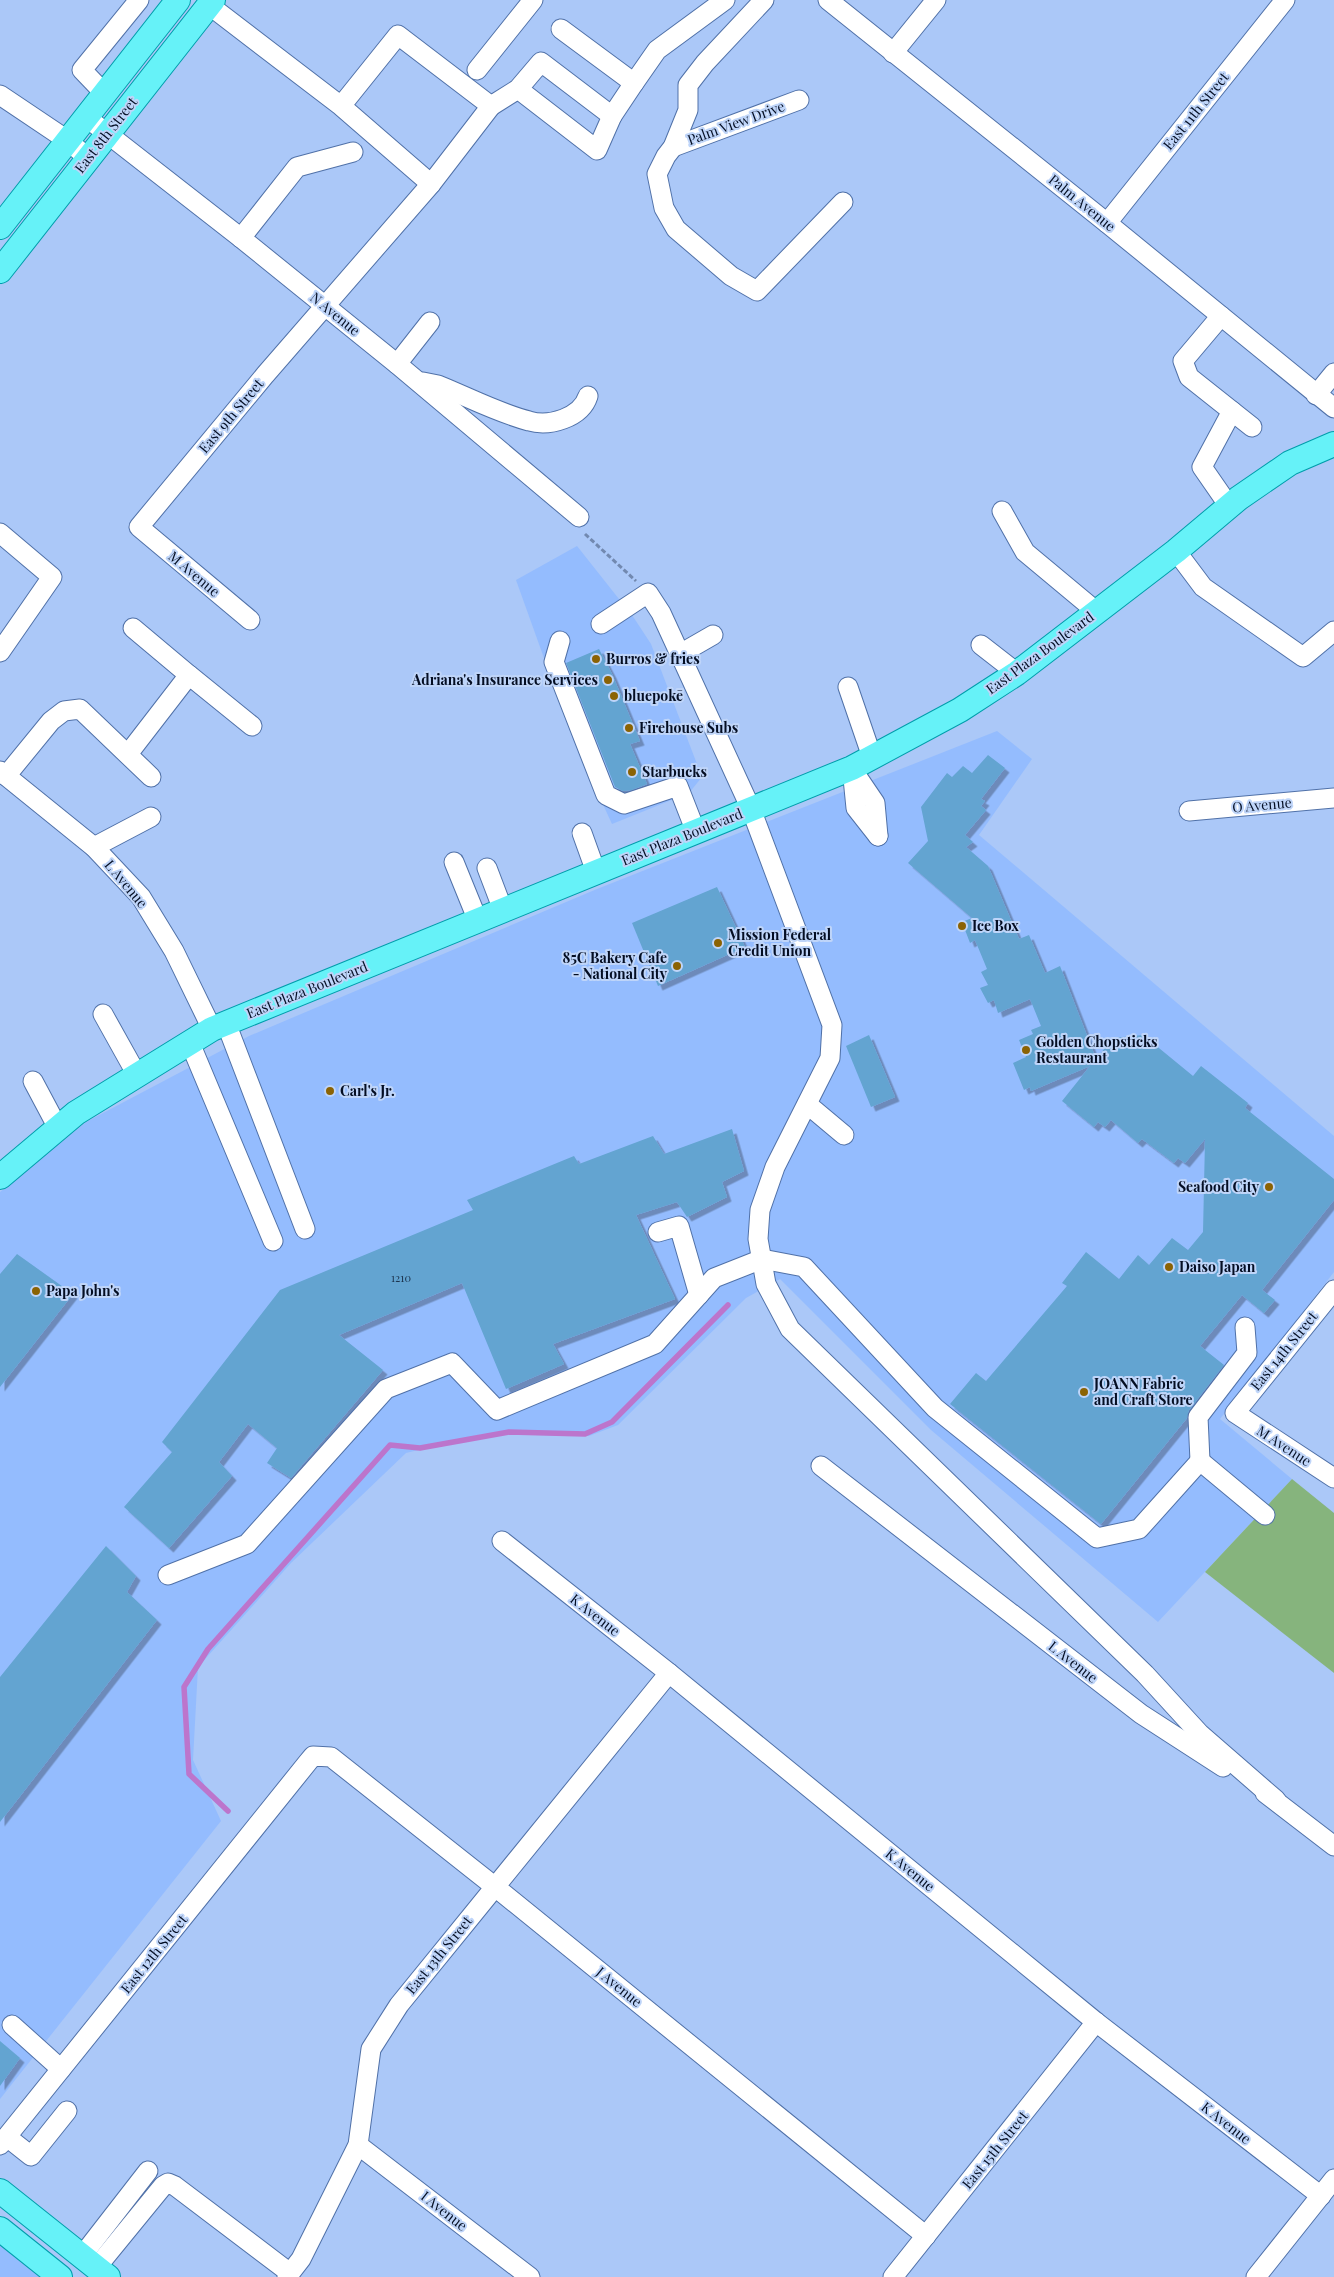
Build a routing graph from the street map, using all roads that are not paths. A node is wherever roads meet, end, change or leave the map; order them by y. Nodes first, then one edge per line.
1 (139, 0) edge
2 (178, 0) edge
3 (533, 0) edge
4 (725, 0) edge
5 (764, 0) edge
6 (828, 0) edge
7 (936, 0) edge
8 (1285, 0) edge
9 (210, 2) edge
10 (561, 29) dead end
11 (893, 53) junction
12 (477, 70) dead end
13 (634, 83) junction
14 (518, 89) junction
15 (104, 93) junction
16 (0, 95) edge
17 (799, 100) dead end
18 (341, 106) junction
19 (491, 106) junction
20 (612, 116) junction
21 (86, 117) junction
22 (106, 134) junction
23 (67, 140) junction
24 (673, 147) junction
25 (353, 152) dead end
26 (88, 158) junction
27 (431, 184) junction
28 (843, 202) dead end
29 (1107, 223) junction
30 (0, 227) edge
31 (241, 238) junction
32 (0, 271) edge
33 (325, 306) junction
34 (1221, 316) junction
35 (430, 322) dead end
36 (397, 364) junction
37 (1334, 373) edge
38 (417, 380) junction
39 (1316, 395) junction
40 (588, 396) dead end
41 (1334, 408) edge
42 (1232, 412) junction
43 (1252, 427) dead end
44 (1334, 444) edge
45 (1229, 506) junction
46 (1002, 511) dead end
47 (579, 517) road end
48 (138, 527) joint
49 (0, 533) edge
50 (1176, 551) junction
51 (1097, 612) junction
52 (250, 620) dead end
53 (601, 624) dead end
54 (133, 628) dead end
55 (1334, 631) edge
56 (713, 635) dead end
57 (560, 641) dead end
58 (981, 645) dead end
59 (0, 652) edge
60 (680, 654) junction
61 (1017, 673) junction
62 (189, 675) junction
63 (848, 687) dead end
64 (252, 726) dead end
65 (128, 754) junction
66 (862, 763) junction
67 (3, 773) edge
68 (151, 777) dead end
69 (1334, 798) edge
70 (751, 809) junction
71 (1189, 811) dead end
72 (152, 817) dead end
73 (696, 832) junction
74 (582, 834) dead end
75 (94, 847) junction
76 (454, 862) dead end
77 (487, 868) dead end
78 (596, 872) junction
79 (503, 910) junction
80 (478, 921) junction
81 (103, 1014) dead end
82 (219, 1026) junction
83 (190, 1043) junction
84 (137, 1075) junction
85 (33, 1081) dead end
86 (807, 1104) junction
87 (58, 1128) junction
88 (844, 1135) dead end
89 (0, 1177) edge
90 (305, 1229) dead end
91 (658, 1232) dead end
92 (273, 1241) dead end
93 (762, 1259) junction
94 (1334, 1290) edge
95 (699, 1295) junction
96 (1246, 1327) dead end
97 (1235, 1413) joint
98 (1200, 1461) junction
99 (821, 1466) dead end
100 (1334, 1478) edge
101 (1265, 1515) dead end
102 (502, 1541) dead end
103 (168, 1576) dead end
104 (668, 1673) junction
105 (308, 1762) joint
106 (1276, 1800) junction
107 (1334, 1846) edge
108 (494, 1886) junction
109 (1096, 2022) junction
110 (12, 2025) dead end
111 (61, 2069) junction
112 (67, 2111) dead end
113 (3, 2141) edge
114 (358, 2145) junction
115 (148, 2171) dead end
116 (1334, 2179) edge
117 (0, 2192) edge
118 (1320, 2196) junction
119 (0, 2229) edge
120 (926, 2236) junction
121 (95, 2267) edge
122 (289, 2275) edge
123 (56, 2276) edge
124 (530, 2277) edge
125 (893, 2277) edge
126 (1256, 2277) edge

1 - 15 street
2 - 15 main road, East 8th Street
3 - 12 street
4 - 13 street
5 - 24 street, Palm View Drive
6 - 11 street, Palm Avenue
7 - 11 street
8 - 29 street, East 11th Street
9 - 18 street
9 - 22 main road, East 8th Street
10 - 13 street
11 - 29 street, Palm Avenue
13 - 20 street
14 - 19 street
14 - 20 street
14 - 20 street
15 - 21 main road, East 8th Street
16 - 23 street
17 - 24 street, Palm View Drive
18 - 19 street
18 - 27 street
19 - 27 street, East 9th Street
21 - 22 street, N Avenue
21 - 23 main road, East 8th Street
22 - 26 main road, East 8th Street
22 - 31 street, N Avenue
23 - 26 street
23 - 30 main road, East 8th Street
24 - 28 street
25 - 31 street
26 - 32 main road, East 8th Street
27 - 33 street, East 9th Street
29 - 34 street, Palm Avenue
31 - 33 street, N Avenue
33 - 36 street, N Avenue
33 - 48 street, East 9th Street
34 - 39 street, Palm Avenue
34 - 42 street
35 - 36 street
36 - 38 street, N Avenue
37 - 39 street
38 - 40 street
38 - 47 street, N Avenue
39 - 41 street, Palm Avenue
42 - 43 street
42 - 45 street
44 - 45 main road, East Plaza Boulevard
45 - 50 main road, East Plaza Boulevard
46 - 51 street
48 - 52 street, M Avenue
49 - 59 street
50 - 51 main road, East Plaza Boulevard
50 - 55 street
51 - 61 main road, East Plaza Boulevard
53 - 60 street
54 - 62 street
56 - 60 street
57 - 73 street
58 - 61 street
60 - 70 street
61 - 66 main road, East Plaza Boulevard
62 - 64 street
62 - 65 street
63 - 66 street
65 - 67 street
65 - 68 street
66 - 70 main road, East Plaza Boulevard
67 - 75 street, L Avenue
69 - 71 street, O Avenue
70 - 73 main road, East Plaza Boulevard
70 - 86 street
72 - 75 street
73 - 78 main road, East Plaza Boulevard
74 - 78 street
75 - 82 street, L Avenue
76 - 80 street
77 - 79 street
78 - 79 main road, East Plaza Boulevard
79 - 80 main road, East Plaza Boulevard
80 - 82 main road, East Plaza Boulevard
81 - 84 street
82 - 83 main road, East Plaza Boulevard
82 - 90 street, L Avenue
83 - 84 main road, East Plaza Boulevard
83 - 92 street
84 - 87 main road, East Plaza Boulevard
85 - 87 street
86 - 88 street
86 - 93 street
87 - 89 main road, East Plaza Boulevard
91 - 95 street
93 - 95 street
93 - 98 street
93 - 106 street
94 - 97 street, East 14th Street
95 - 103 street
96 - 98 street
97 - 100 street, M Avenue
98 - 101 street
99 - 106 street, L Avenue
102 - 104 street, K Avenue
104 - 108 street, East 13th Street
104 - 109 street, K Avenue
105 - 108 street, J Avenue
105 - 111 street, East 12th Street
106 - 107 street, L Avenue
108 - 114 street, East 13th Street
108 - 120 street, J Avenue
109 - 118 street, K Avenue
109 - 120 street, East 15th Street
110 - 111 street
111 - 113 street, East 12th Street
112 - 113 street
114 - 122 street, East 13th Street
114 - 124 street, I Avenue
115 - 121 street
116 - 118 street
117 - 121 main road
118 - 126 street
119 - 123 main road
120 - 125 street, East 15th Street
121 - 122 street

